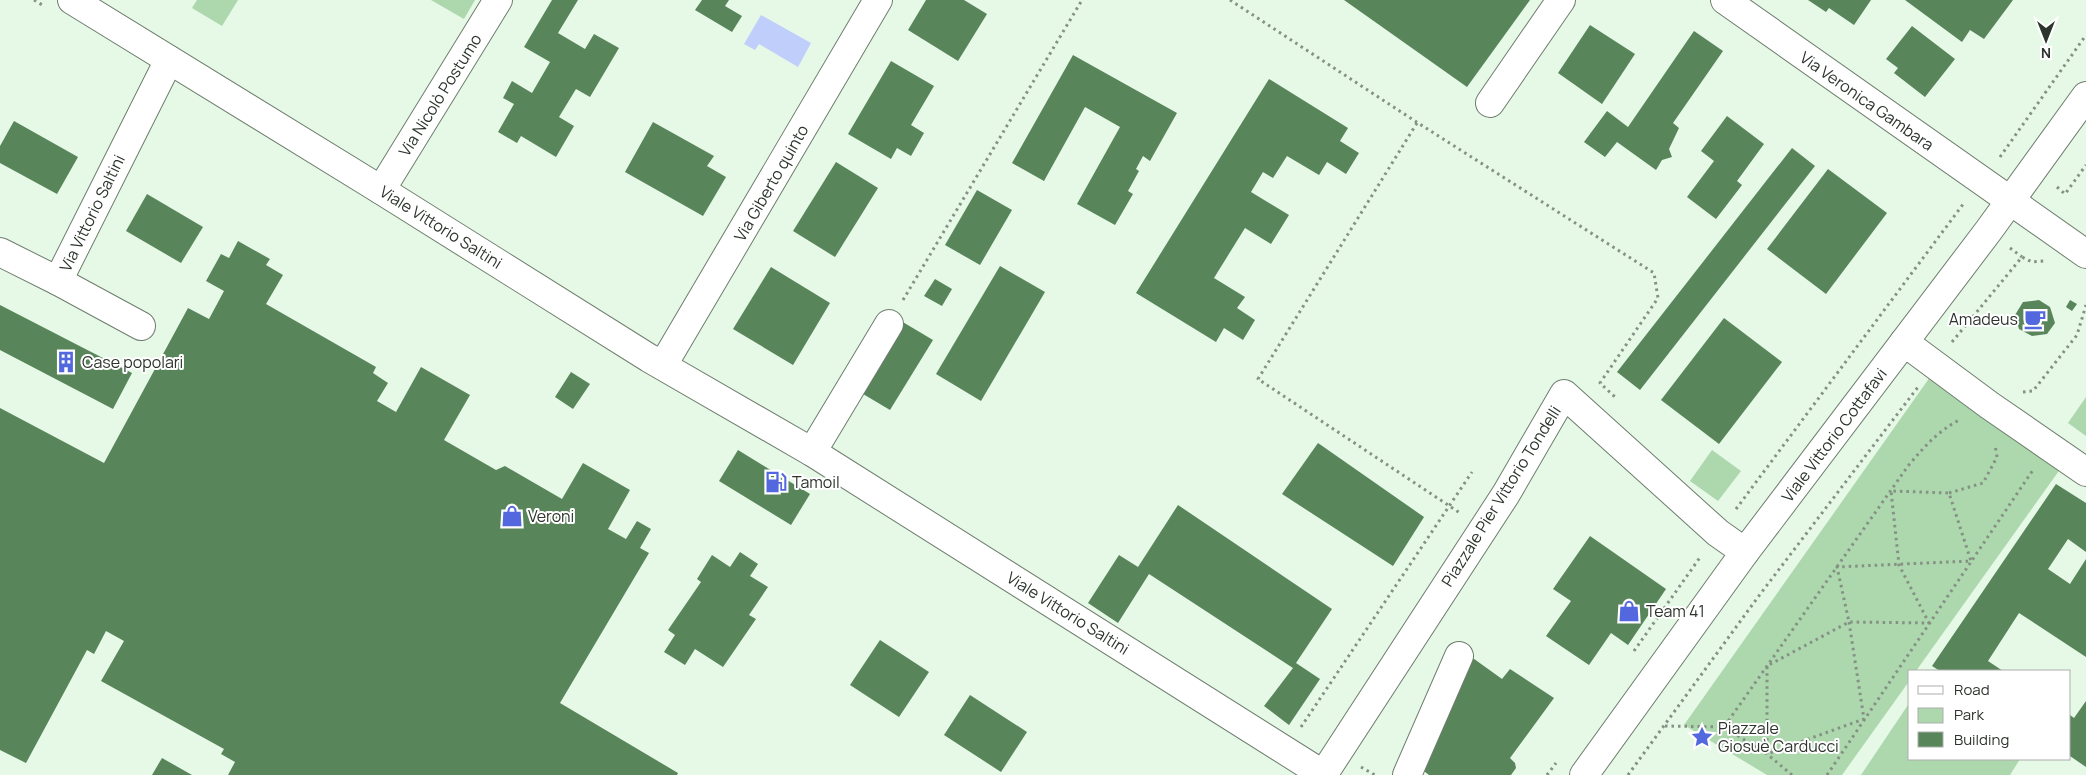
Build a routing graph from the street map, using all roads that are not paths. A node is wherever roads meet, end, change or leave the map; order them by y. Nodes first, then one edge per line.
1 (72, 0) edge
2 (498, 0) edge
3 (878, 0) edge
4 (1561, 0) edge
5 (1725, 0) edge
6 (169, 60) junction
7 (2086, 96) edge
8 (1490, 103) dead end
9 (381, 190) junction
10 (2009, 201) junction
11 (0, 252) edge
12 (2086, 254) edge
13 (58, 281) junction
14 (889, 324) road end
15 (141, 326) dead end
16 (1904, 342) junction
17 (662, 365) junction
18 (812, 452) junction
19 (2086, 472) edge
20 (1744, 552) junction
21 (1459, 656) dead end
22 (1324, 775) edge
23 (1407, 775) edge
24 (1584, 775) edge

1 - 6 street, Viale Vittorio Saltini
2 - 9 street, Via Nicolò Postumo
3 - 17 street, Via Giberto quinto
4 - 8 street
5 - 10 street, Via Veronica Gambara
6 - 9 street, Viale Vittorio Saltini
6 - 13 street, Via Vittorio Saltini
7 - 10 street, Viale Vittorio Cottafavi
9 - 17 street, Viale Vittorio Saltini
10 - 12 street, Via Veronica Gambara
10 - 16 street, Viale Vittorio Cottafavi
11 - 13 street
13 - 15 street, Via Vittorio Saltini
14 - 18 street
16 - 19 street
16 - 20 street, Viale Vittorio Cottafavi
17 - 18 street, Viale Vittorio Saltini
18 - 22 street, Viale Vittorio Saltini
20 - 22 street, Piazzale Pier Vittorio Tondelli
20 - 24 street, Viale Vittorio Cottafavi
21 - 23 street

